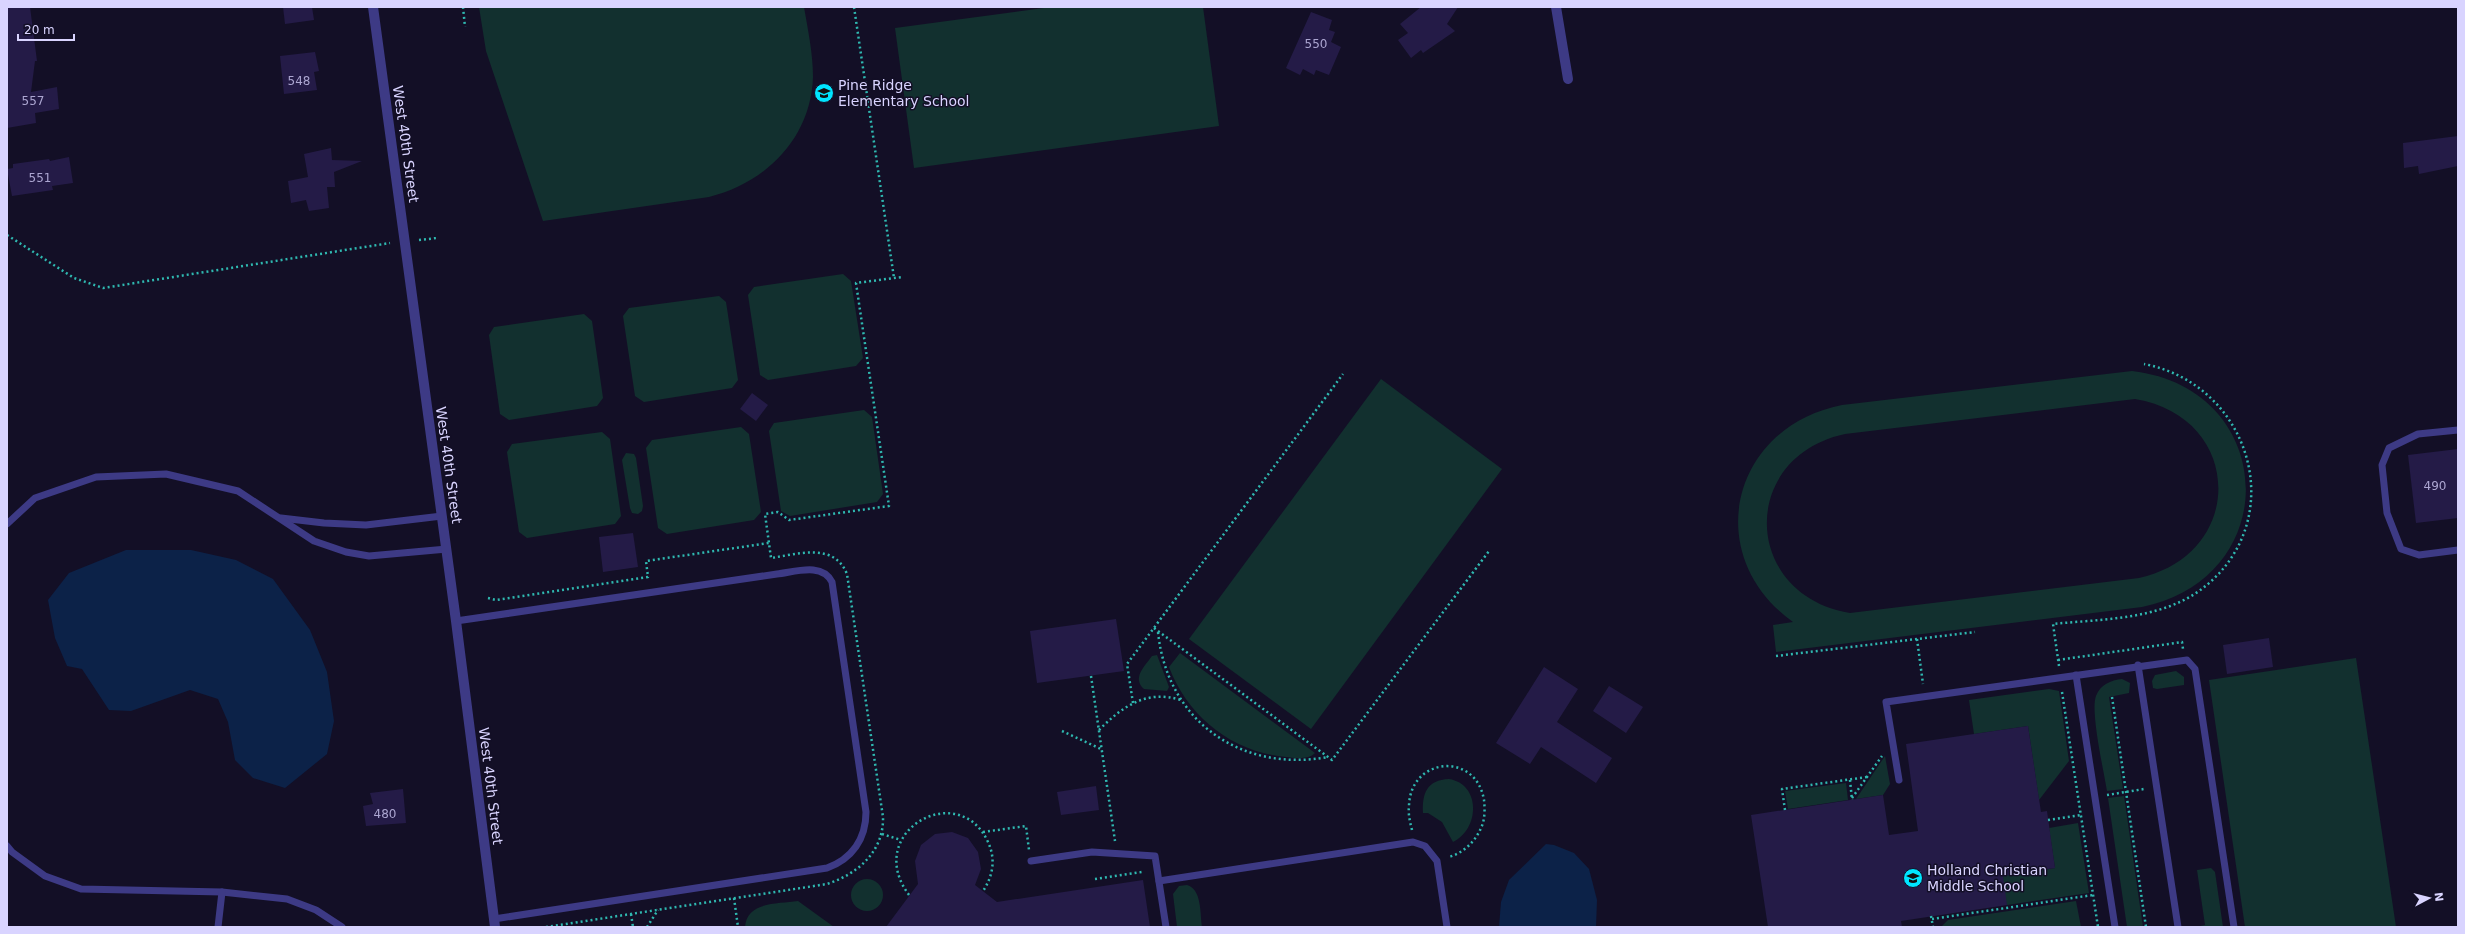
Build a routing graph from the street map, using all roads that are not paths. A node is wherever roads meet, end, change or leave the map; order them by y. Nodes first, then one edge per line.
1 (373, 7) edge
2 (1556, 7) edge
3 (1568, 79) dead end
4 (2458, 430) edge
5 (442, 516) junction
6 (279, 518) junction
7 (7, 524) edge
8 (447, 549) junction
9 (2458, 550) edge
10 (456, 622) junction
11 (2138, 666) junction
12 (2076, 675) junction
13 (1898, 780) dead end
14 (7, 846) edge
15 (12, 852) junction
16 (7, 858) edge
17 (1031, 861) road end
18 (1159, 881) junction
19 (222, 892) junction
20 (494, 923) edge
21 (218, 927) edge
22 (342, 927) edge
23 (1166, 927) edge
24 (1447, 927) edge
25 (2115, 927) edge
26 (2178, 927) edge
27 (2234, 927) edge

1 - 5 street, West 40th Street
2 - 3 street
4 - 9 lane
5 - 6 lane
5 - 8 street, West 40th Street
6 - 7 lane
6 - 8 lane
8 - 10 street, West 40th Street
10 - 20 street, West 40th Street
10 - 20 lane
11 - 12 lane
11 - 26 lane
11 - 27 lane
12 - 13 lane
12 - 25 lane
14 - 15 lane
15 - 16 lane
15 - 19 lane
17 - 18 lane
18 - 23 lane
18 - 24 lane
19 - 21 lane
19 - 22 lane

